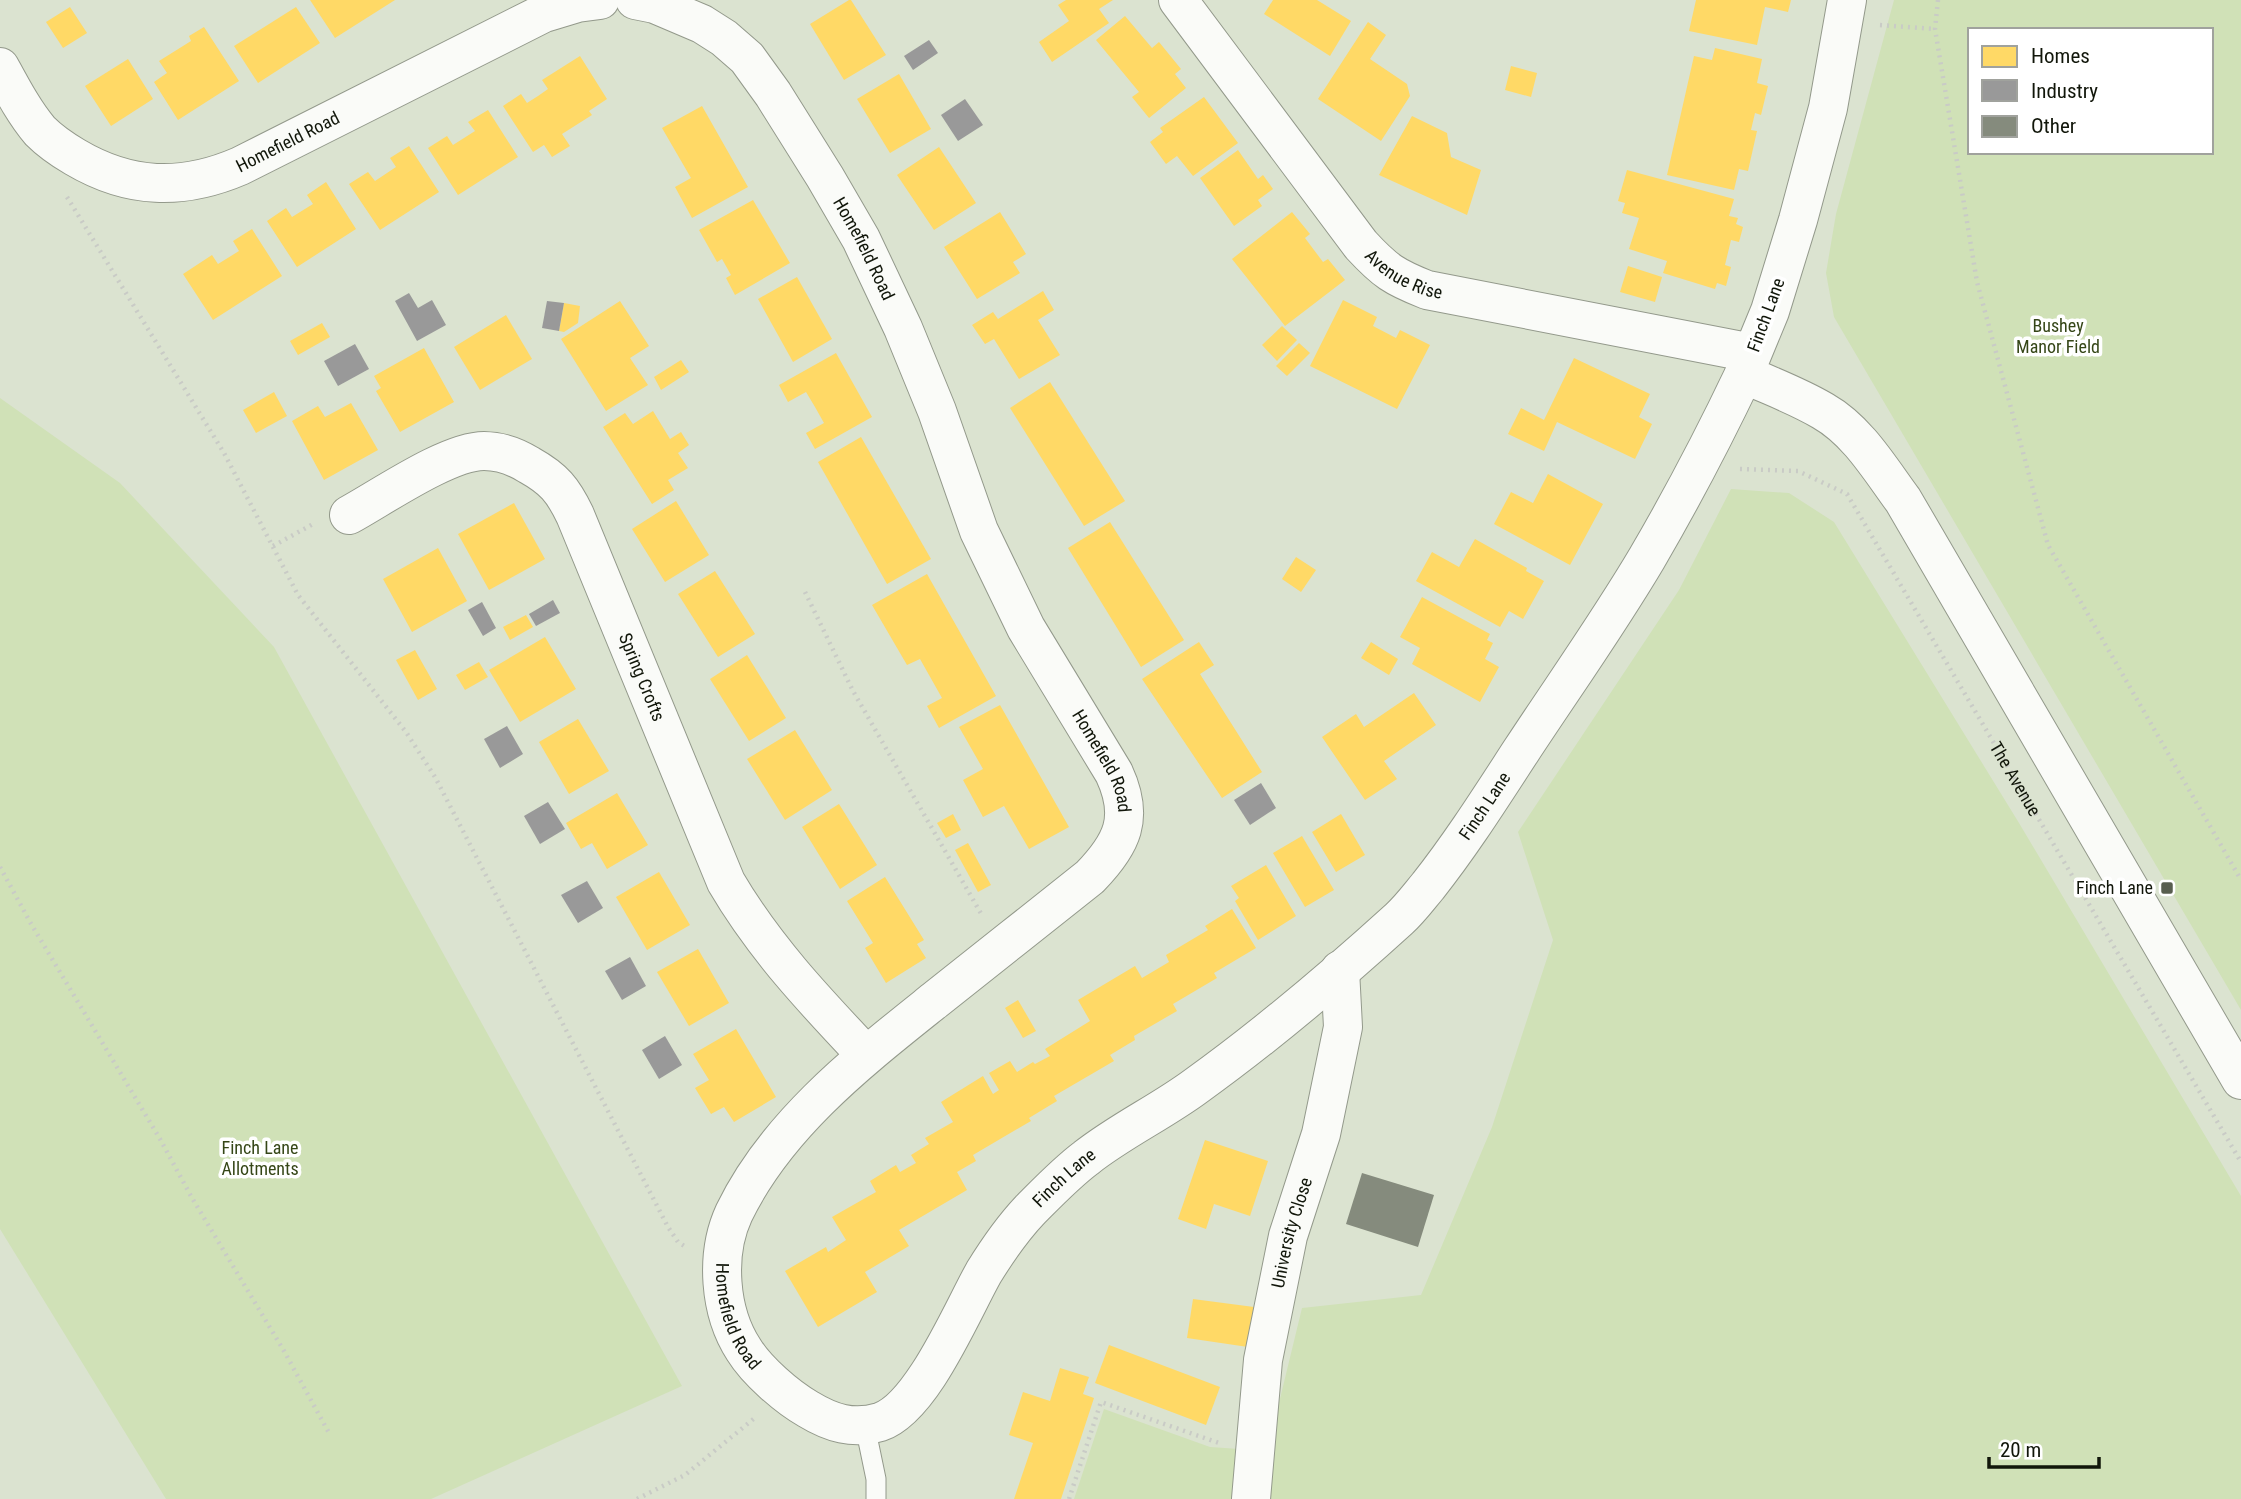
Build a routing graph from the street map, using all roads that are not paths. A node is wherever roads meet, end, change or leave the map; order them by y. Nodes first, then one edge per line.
1 (600, 0) edge
2 (635, 0) edge
3 (1178, 0) edge
4 (1845, 11) edge
5 (0, 67) edge
6 (1748, 364) junction
7 (349, 515) road end
8 (1340, 971) junction
9 (866, 1055) junction
10 (2241, 1080) edge
11 (865, 1426) junction
12 (876, 1499) edge
13 (1251, 1499) edge

1 - 5 street, Homefield Road
2 - 9 street, Homefield Road
3 - 6 street, Avenue Rise
4 - 6 street, Finch Lane
6 - 8 street, Finch Lane
6 - 10 street
7 - 9 street, Spring Crofts
8 - 11 street, Finch Lane
8 - 13 street, University Close
9 - 11 street, Homefield Road
11 - 12 lane

